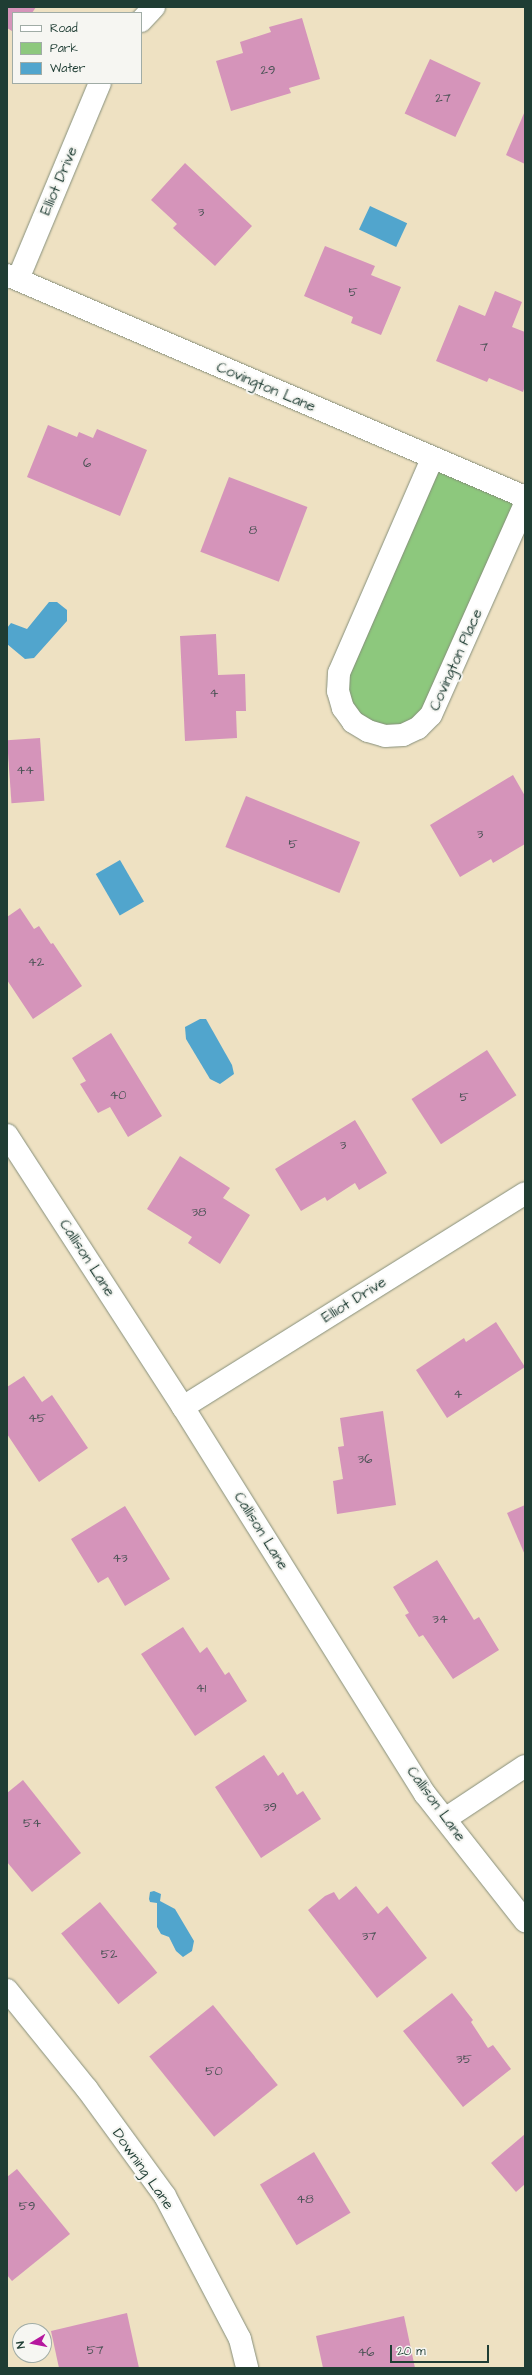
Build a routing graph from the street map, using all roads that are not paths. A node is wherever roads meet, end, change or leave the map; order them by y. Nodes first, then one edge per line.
1 (154, 7) edge
2 (142, 20) edge
3 (100, 84) edge
4 (12, 277) edge
5 (432, 459) junction
6 (525, 497) edge
7 (525, 504) edge
8 (7, 1135) edge
9 (525, 1193) edge
10 (183, 1407) junction
11 (525, 1766) edge
12 (446, 1819) junction
13 (525, 1921) edge
14 (7, 1990) edge
15 (247, 2368) edge

1 - 2 street
3 - 4 street, Elliot Drive
4 - 5 street, Covington Lane
5 - 6 street, Covington Lane
5 - 7 street, Covington Place
8 - 10 street, Callison Lane
9 - 10 street, Elliot Drive
10 - 12 street, Callison Lane
11 - 12 street
12 - 13 street, Callison Lane
14 - 15 street, Downing Lane

